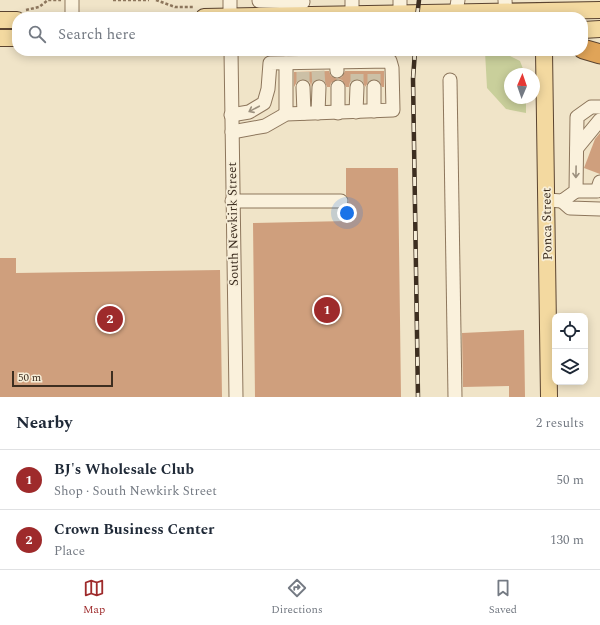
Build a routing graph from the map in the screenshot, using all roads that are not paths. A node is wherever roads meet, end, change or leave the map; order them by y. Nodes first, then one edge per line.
1 (72, 0) edge
2 (230, 0) edge
3 (259, 6) edge
4 (352, 7) edge
5 (303, 9) edge
6 (544, 9) edge
7 (400, 10) edge
8 (456, 10) edge
9 (506, 10) edge
10 (600, 10) edge
11 (72, 12) edge
12 (230, 12) edge
13 (243, 12) edge
14 (316, 12) edge
15 (342, 12) edge
16 (600, 29) edge
17 (588, 30) edge
18 (0, 38) edge
19 (12, 38) edge
20 (588, 50) edge
21 (600, 54) edge
22 (231, 56) edge
23 (544, 56) edge
24 (337, 61) edge
25 (286, 63) junction
26 (450, 80) dead end
27 (303, 87) tunnel mouth
28 (318, 87) tunnel mouth
29 (338, 87) dead end
30 (357, 87) tunnel mouth
31 (374, 87) tunnel mouth
32 (600, 107) edge
33 (374, 111) junction
34 (356, 112) junction
35 (304, 113) junction
36 (318, 113) junction
37 (338, 113) junction
38 (286, 114) junction
39 (232, 115) junction
40 (600, 120) edge
41 (232, 132) junction
42 (577, 148) junction
43 (600, 182) edge
44 (576, 191) junction
45 (554, 200) junction
46 (232, 201) junction
47 (341, 201) dead end
48 (600, 210) edge
49 (236, 397) edge
50 (455, 397) edge
51 (549, 397) edge

1 - 11 street
2 - 12 street
3 - 5 main road
3 - 13 main road
4 - 7 main road
4 - 15 main road
5 - 14 main road
6 - 9 main road
6 - 10 main road
7 - 8 main road
8 - 9 main road
16 - 17 main road
18 - 19 main road
20 - 21 highway
22 - 39 street, South Newkirk Street
23 - 45 main road, Ponca Street
24 - 25 street
24 - 33 street
25 - 38 street
25 -> 39 street
26 - 50 street
27 - 35 street
28 - 36 street
29 - 37 street
30 - 34 street
31 - 33 street
32 - 42 street
33 - 34 street
34 - 37 street
35 - 36 street
35 - 38 street
36 - 37 street
38 - 41 street
39 - 41 street, South Newkirk Street
40 - 42 street
41 - 46 street, South Newkirk Street
42 -> 44 street
43 - 44 street
44 - 45 street
45 - 48 street
45 - 51 main road, Ponca Street
46 - 47 street
46 - 49 street, South Newkirk Street

